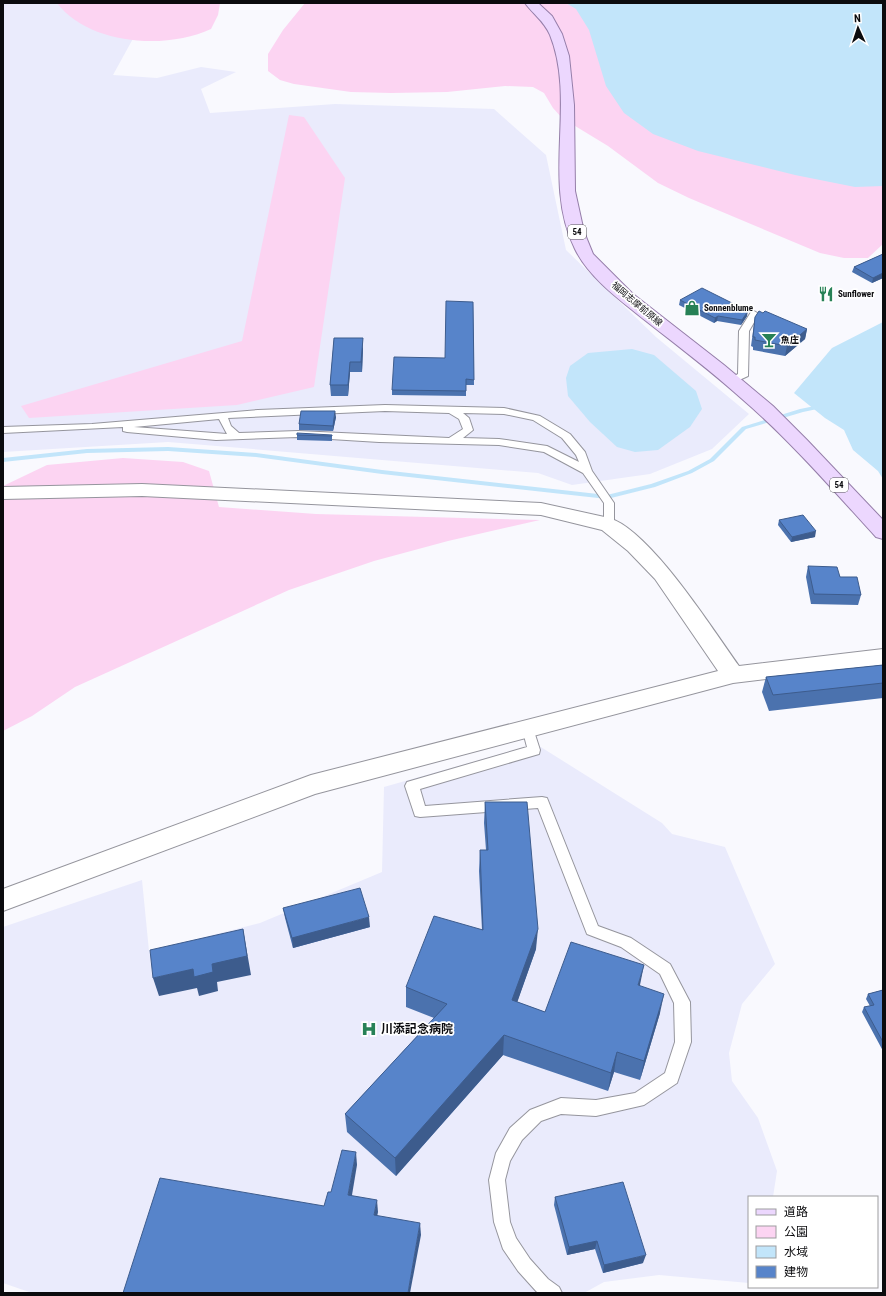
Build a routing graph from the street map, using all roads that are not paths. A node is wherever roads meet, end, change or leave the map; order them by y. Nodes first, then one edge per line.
1 (531, 3) edge
2 (754, 314) dead end
3 (732, 380) junction
4 (449, 408) junction
5 (223, 416) junction
6 (92, 427) junction
7 (3, 430) edge
8 (238, 437) junction
9 (451, 441) junction
10 (587, 471) junction
11 (3, 493) edge
12 (609, 525) junction
13 (883, 532) edge
14 (883, 657) edge
15 (733, 675) junction
16 (528, 728) junction
17 (3, 900) edge
18 (552, 1293) edge

1 - 3 main road, 福岡志摩前原線 / 54
2 - 3 lane
3 - 13 main road, 福岡志摩前原線 / 54
4 - 5 lane
4 - 9 lane
4 - 10 lane
5 - 6 lane
5 - 8 lane
6 - 7 lane
6 - 8 lane
8 - 9 lane
9 - 10 lane
10 - 12 lane
11 - 12 street
12 - 15 street
14 - 15 street
15 - 16 street
16 - 17 street
16 - 18 lane

